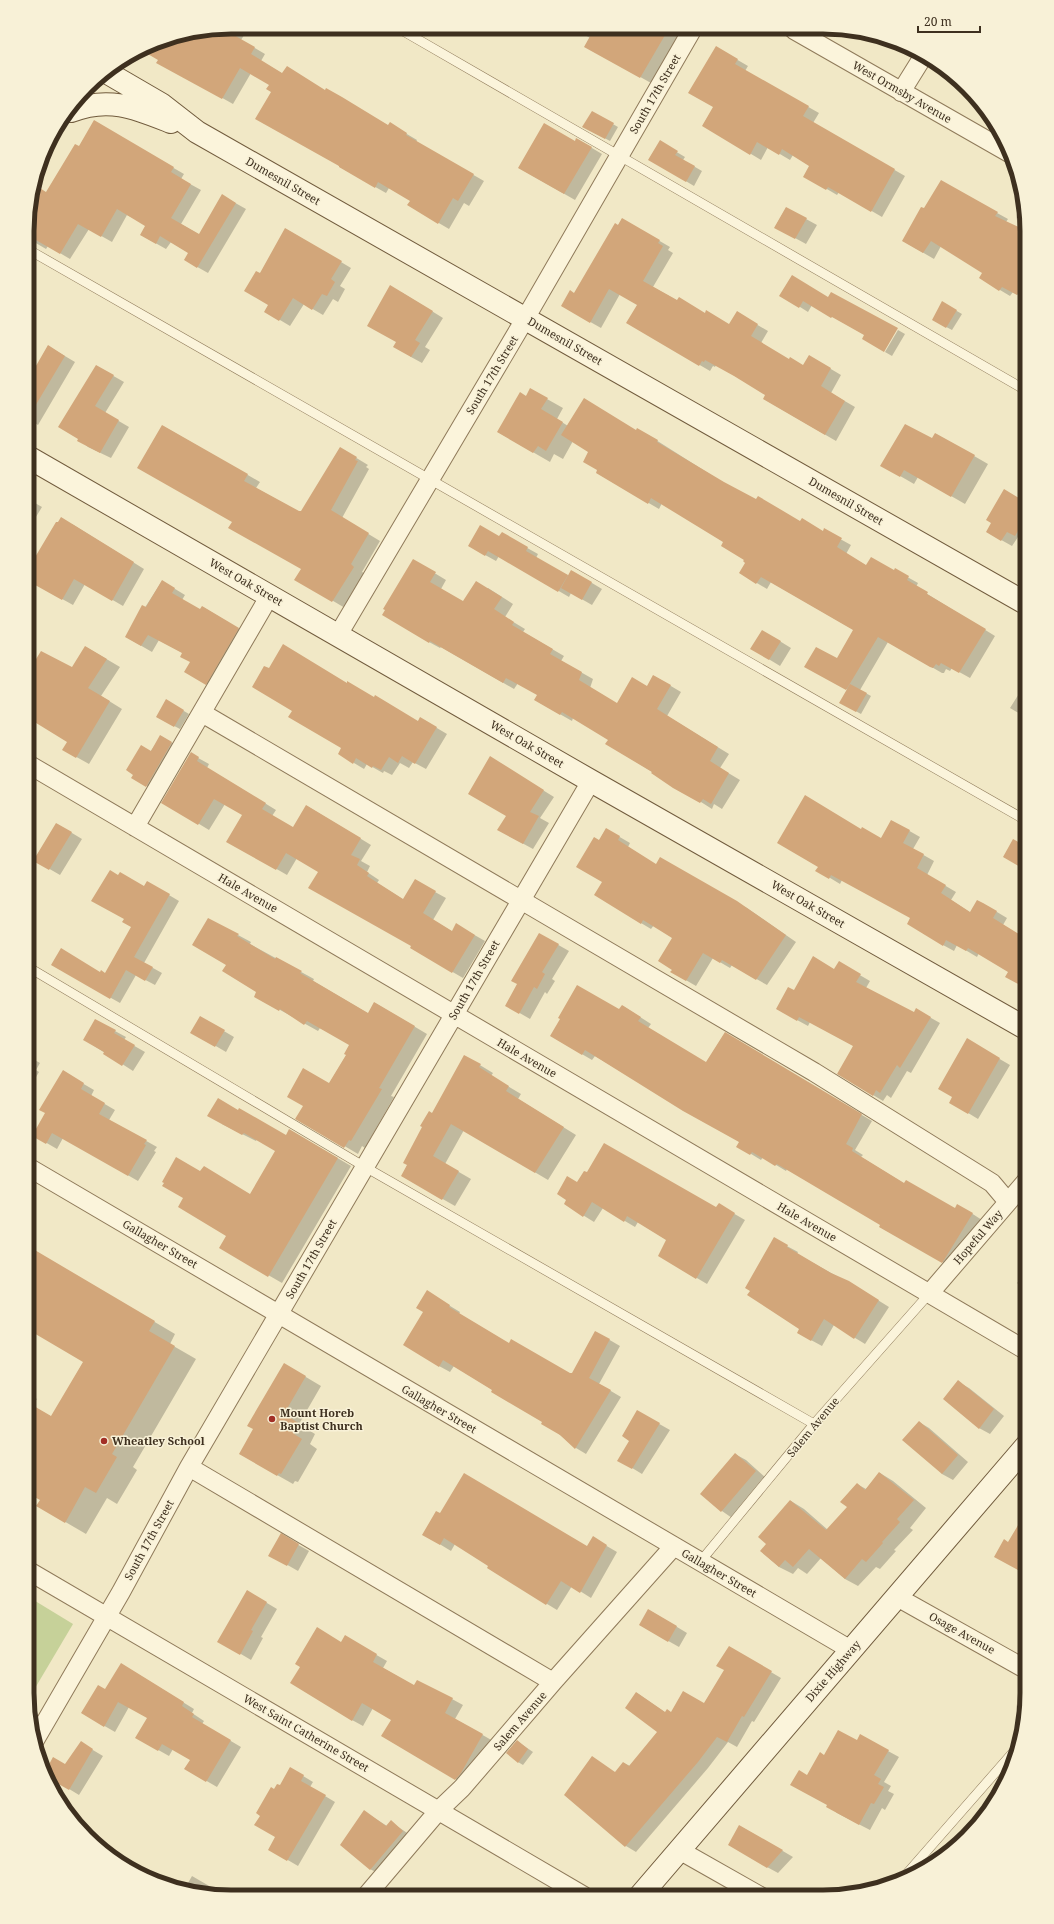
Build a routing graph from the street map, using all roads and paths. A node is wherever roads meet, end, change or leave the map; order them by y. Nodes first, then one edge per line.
1 (408, 34) edge
2 (690, 34) edge
3 (801, 34) edge
4 (921, 60) edge
5 (111, 75) edge
6 (901, 92) junction
7 (77, 109) edge
8 (197, 132) junction
9 (1002, 149) edge
10 (619, 156) junction
11 (34, 253) edge
12 (525, 319) junction
13 (1020, 387) edge
14 (34, 460) edge
15 (430, 479) junction
16 (270, 595) junction
17 (1020, 600) edge
18 (338, 635) junction
19 (202, 713) junction
20 (34, 768) edge
21 (591, 781) junction
22 (1020, 817) edge
23 (135, 827) junction
24 (522, 899) junction
25 (34, 971) edge
26 (454, 1014) junction
27 (1020, 1025) edge
28 (365, 1167) junction
29 (34, 1171) edge
30 (1020, 1188) edge
31 (1008, 1202) junction
32 (929, 1294) junction
33 (278, 1315) junction
34 (1020, 1347) edge
35 (814, 1424) junction
36 (1020, 1453) edge
37 (189, 1467) junction
38 (674, 1546) junction
39 (700, 1562) junction
40 (34, 1574) edge
41 (897, 1597) junction
42 (106, 1616) junction
43 (851, 1650) junction
44 (1020, 1666) edge
45 (553, 1682) junction
46 (39, 1734) edge
47 (1009, 1758) edge
48 (439, 1810) junction
49 (680, 1850) junction
50 (910, 1870) edge
51 (371, 1890) edge
52 (574, 1890) edge
53 (645, 1890) edge
54 (750, 1890) edge

1 - 10 lane
2 - 10 street, South 17th Street
3 - 6 street, West Ormsby Avenue
4 - 6 street
5 - 8 main road, Dumesnil Street
6 - 9 street, West Ormsby Avenue
7 - 8 main road
8 - 12 main road, Dumesnil Street
10 - 12 street, South 17th Street
10 - 13 lane
11 - 15 lane
12 - 15 street, South 17th Street
12 - 17 main road, Dumesnil Street
14 - 16 main road, West Oak Street
15 - 18 street, South 17th Street
15 - 22 lane
16 - 18 main road, West Oak Street
16 - 19 street
18 - 21 main road, West Oak Street
19 - 23 street
19 - 24 street
20 - 23 street, Hale Avenue
21 - 24 street, South 17th Street
21 - 27 main road, West Oak Street
23 - 26 street, Hale Avenue
24 - 26 street, South 17th Street
24 - 31 street
25 - 28 lane
26 - 28 street, South 17th Street
26 - 32 street, Hale Avenue
28 - 33 street, South 17th Street
28 - 35 lane
29 - 33 street, Gallagher Street
30 - 31 street, Hopeful Way
31 - 32 street, Hopeful Way
32 - 34 street, Hale Avenue
32 - 35 lane, Salem Avenue
33 - 37 street, South 17th Street
33 - 38 street, Gallagher Street
35 - 39 lane, Salem Avenue
36 - 41 main road, Dixie Highway
37 - 42 street, South 17th Street
37 - 45 street
38 - 39 street, Gallagher Street
38 - 45 street, Salem Avenue
39 - 43 street, Gallagher Street
40 - 42 street, West Saint Catherine Street
41 - 43 main road, Dixie Highway
41 - 44 street, Osage Avenue
42 - 46 street, South 17th Street
42 - 48 street, West Saint Catherine Street
43 - 49 main road, Dixie Highway
45 - 48 street, Salem Avenue
47 - 50 lane
48 - 51 street, Salem Avenue
48 - 52 street, West Saint Catherine Street
49 - 53 main road, Dixie Highway
49 - 54 street

